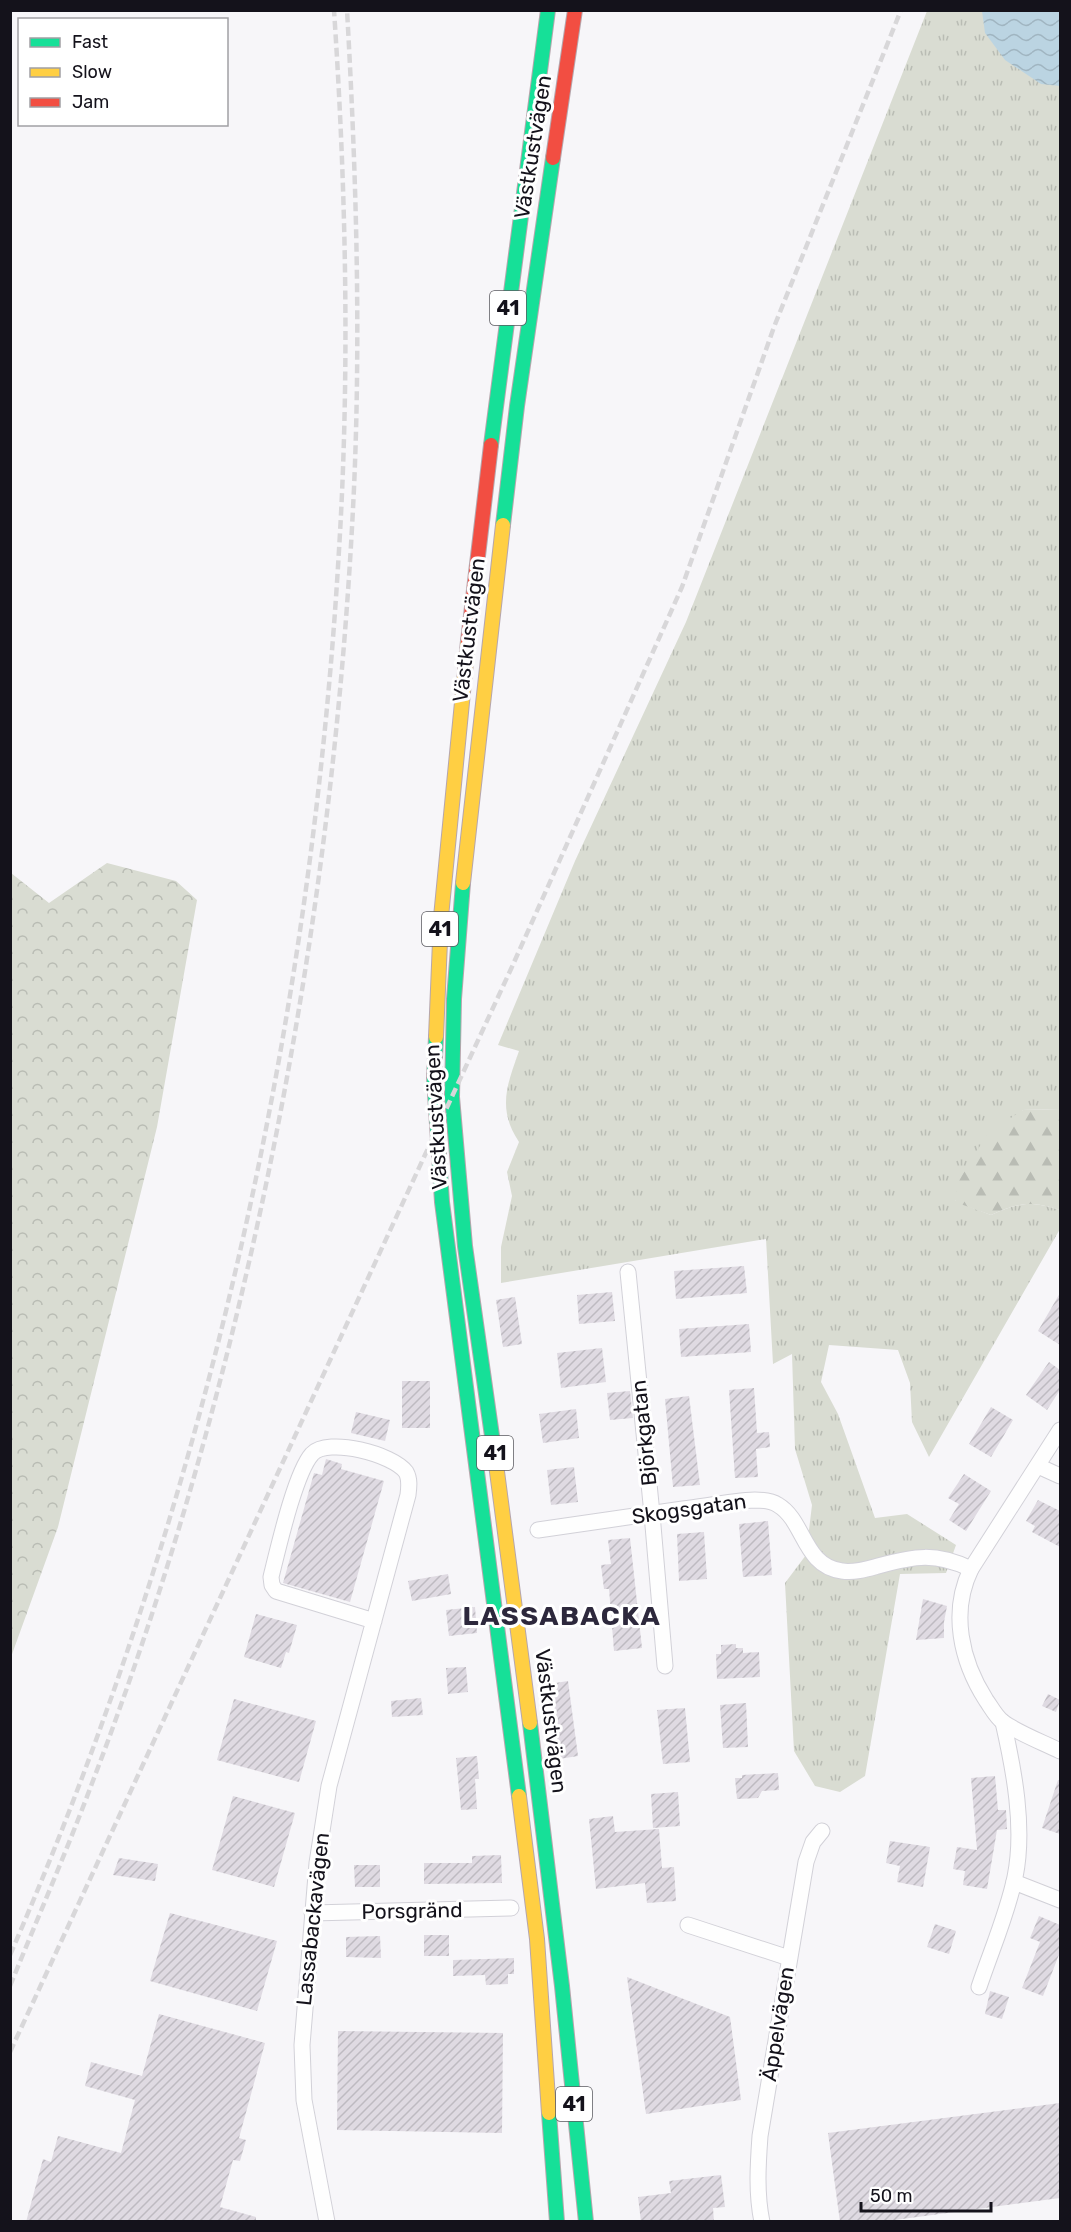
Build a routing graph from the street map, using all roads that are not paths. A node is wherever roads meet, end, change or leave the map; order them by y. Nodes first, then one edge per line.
1 (549, 10) edge
2 (575, 10) edge
3 (628, 1272) dead end
4 (1060, 1430) edge
5 (1038, 1466) junction
6 (1060, 1476) edge
7 (652, 1514) junction
8 (538, 1530) dead end
9 (971, 1569) junction
10 (374, 1621) junction
11 (664, 1666) dead end
12 (1003, 1722) junction
13 (1060, 1751) edge
14 (822, 1831) dead end
15 (1014, 1882) junction
16 (1060, 1900) edge
17 (511, 1908) dead end
18 (312, 1913) junction
19 (688, 1925) dead end
20 (789, 1958) junction
21 (980, 1988) dead end
22 (327, 2222) edge
23 (557, 2222) edge
24 (586, 2222) edge
25 (762, 2222) edge

1 - 23 main road, Västkustvägen / 41
2 - 24 main road, Västkustvägen / 41
3 - 7 street, Björkgatan
4 - 5 street
5 - 6 street
5 - 9 street
7 - 8 street, Skogsgatan
7 - 9 street, Skogsgatan
7 - 11 street, Björkgatan
9 - 12 street
10 - 10 street, Lassabackavägen
10 - 18 street, Lassabackavägen
12 - 13 street
12 - 15 street
14 - 20 street, Äppelvägen
15 - 16 street
15 - 21 street
17 - 18 street, Porsgränd
18 - 22 street, Lassabackavägen
19 - 20 street
20 - 25 street, Äppelvägen

